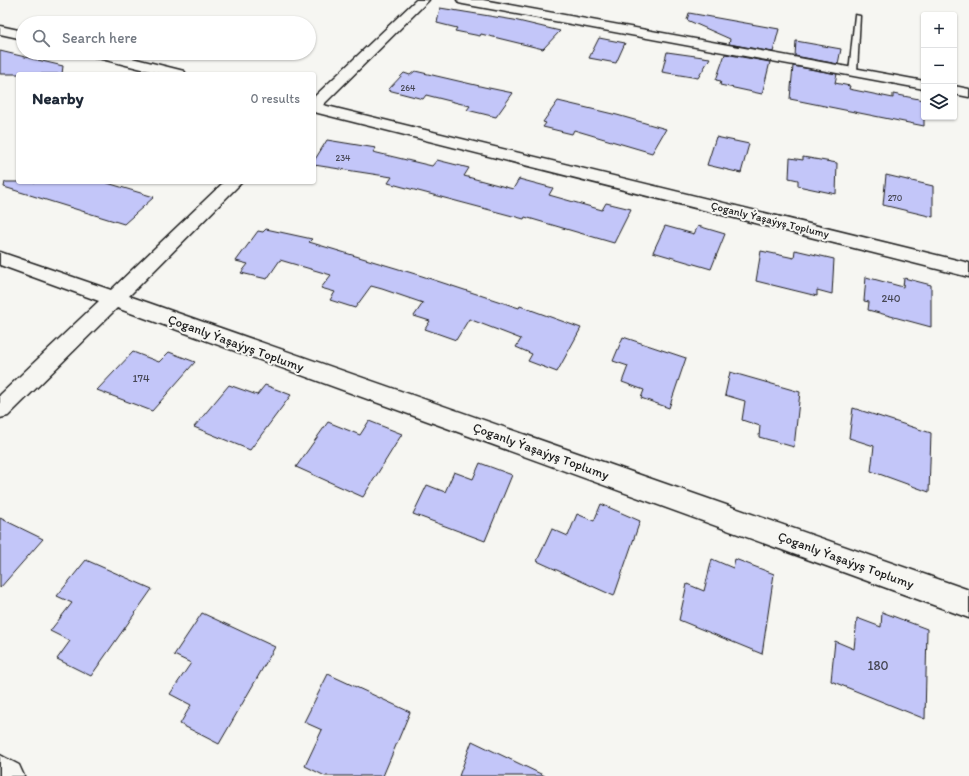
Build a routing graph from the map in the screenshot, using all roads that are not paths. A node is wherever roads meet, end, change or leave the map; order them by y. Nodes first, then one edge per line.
1 (423, 0) edge
2 (463, 0) edge
3 (858, 16) dead end
4 (0, 30) edge
5 (16, 33) edge
6 (123, 60) edge
7 (171, 72) edge
8 (853, 72) junction
9 (921, 84) edge
10 (957, 91) edge
11 (969, 93) edge
12 (316, 104) edge
13 (316, 107) edge
14 (232, 184) edge
15 (0, 258) edge
16 (969, 270) edge
17 (114, 299) junction
18 (0, 409) edge
19 (969, 604) edge
20 (0, 772) edge
21 (8, 776) edge

1 - 12 street, Çoganly Ýaşaýyş Toplumy
2 - 8 street
3 - 8 lane
4 - 5 street
6 - 7 street
8 - 9 street
10 - 11 street
13 - 16 street, Çoganly Ýaşaýyş Toplumy
14 - 17 street
15 - 17 street, Çoganly Ýaşaýyş Toplumy
17 - 18 street
17 - 19 street, Çoganly Ýaşaýyş Toplumy
20 - 21 street

